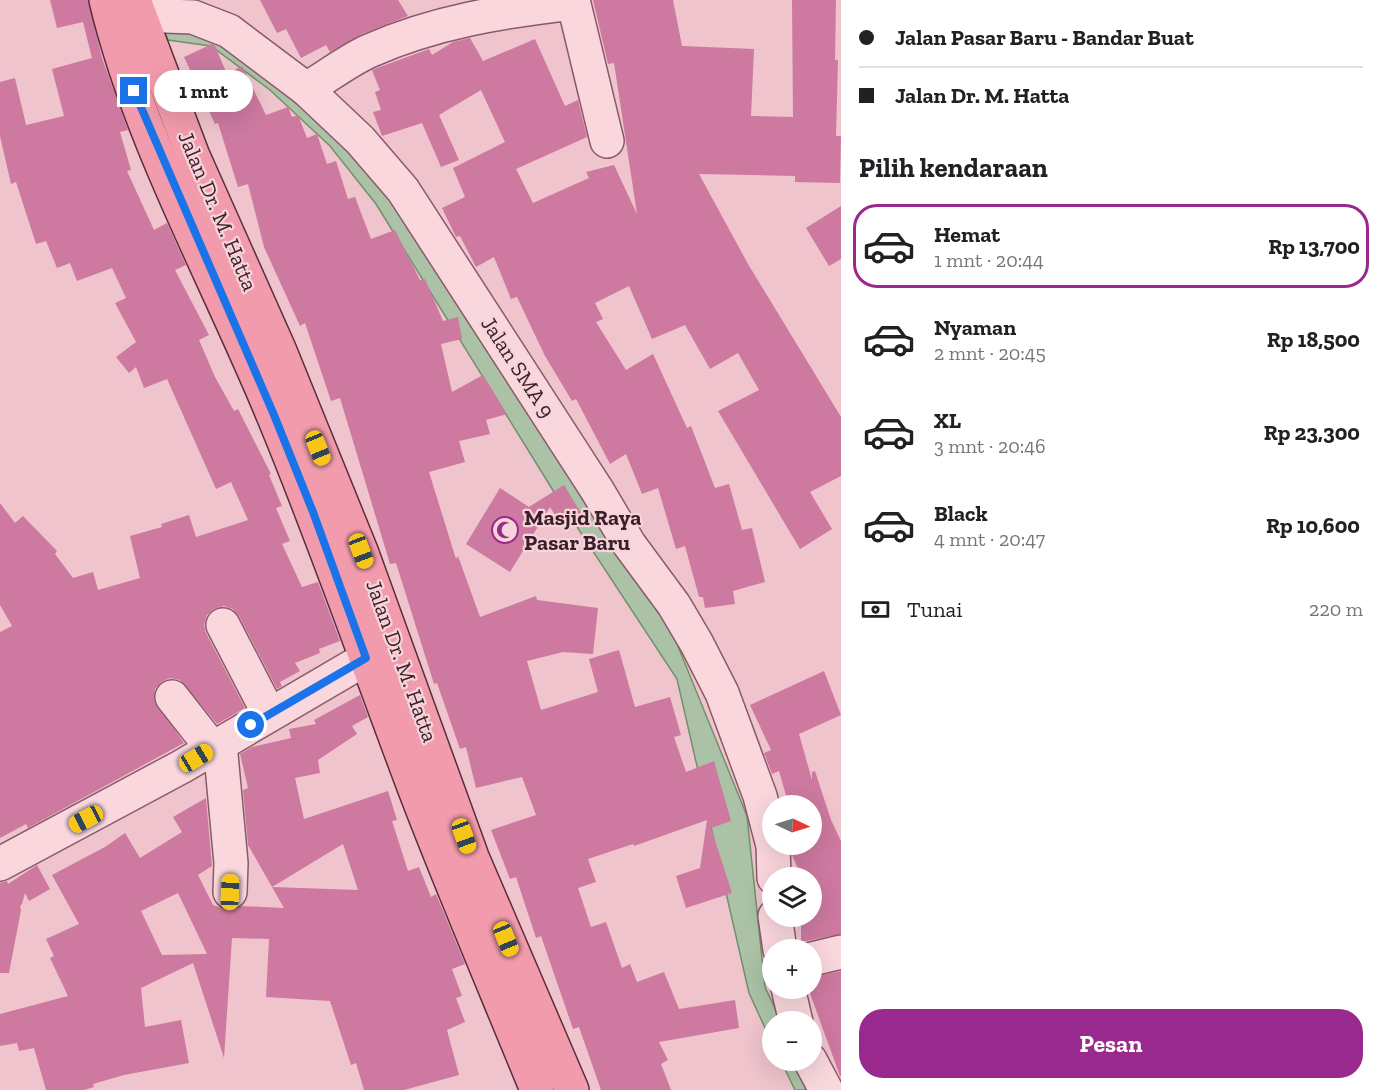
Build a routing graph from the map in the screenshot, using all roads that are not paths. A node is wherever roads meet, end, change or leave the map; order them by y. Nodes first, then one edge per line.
1 (106, 0) edge
2 (573, 1) edge
3 (136, 7) edge
4 (306, 90) junction
5 (607, 141) dead end
6 (223, 625) dead end
7 (366, 658) junction
8 (172, 697) dead end
9 (269, 714) junction
10 (216, 746) junction
11 (762, 804) edge
12 (0, 864) edge
13 (230, 892) dead end
14 (841, 952) edge
15 (822, 957) edge
16 (512, 991) junction
17 (816, 1071) edge
18 (537, 1090) edge
19 (572, 1090) edge
20 (826, 1090) edge

1 - 7 main road, Jalan Dr. M. Hatta
2 - 4 street
2 - 5 street
3 - 4 street, Jalan SMA 9
3 - 16 main road, Jalan Dr. M. Hatta
4 - 11 street, Jalan SMA 9
6 - 9 street
7 - 9 street
7 - 16 main road, Jalan Dr. M. Hatta
8 - 10 street
9 - 10 street
10 - 12 street
10 - 13 street
14 - 15 street
16 - 18 main road, Jalan Dr. M. Hatta
16 - 19 main road, Jalan Dr. M. Hatta
17 - 20 street

